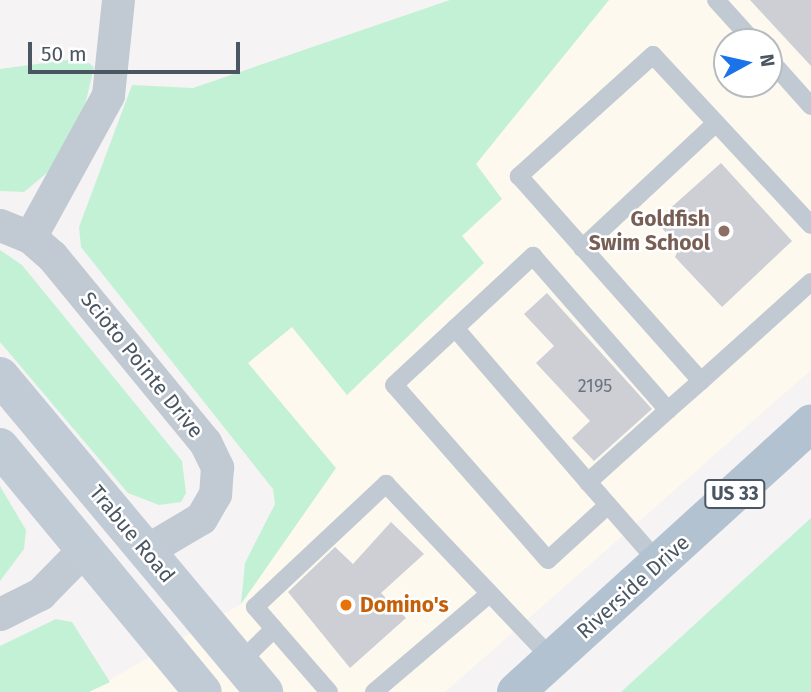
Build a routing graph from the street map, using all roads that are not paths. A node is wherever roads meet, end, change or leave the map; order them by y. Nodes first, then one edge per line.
1 (118, 0) edge
2 (716, 0) edge
3 (741, 28) edge
4 (783, 75) edge
5 (811, 106) edge
6 (716, 123) junction
7 (811, 225) edge
8 (15, 231) edge
9 (582, 248) junction
10 (811, 282) edge
11 (456, 328) junction
12 (0, 376) edge
13 (701, 382) junction
14 (668, 410) junction
15 (811, 424) edge
16 (0, 447) edge
17 (588, 482) junction
18 (608, 505) junction
19 (84, 549) junction
20 (147, 550) junction
21 (659, 564) junction
22 (488, 596) junction
23 (0, 614) edge
24 (274, 629) junction
25 (552, 659) junction
26 (239, 663) junction
27 (203, 692) edge
28 (264, 692) edge
29 (329, 692) edge
30 (374, 692) edge
31 (516, 692) edge

1 - 8 street
2 - 3 lane
4 - 5 lane
6 - 7 lane
6 - 9 lane
6 - 9 lane
8 - 20 street, Scioto Pointe Drive
9 - 13 lane
10 - 13 lane
11 - 14 lane
11 - 17 lane
11 - 18 lane
12 - 20 main road, Trabue Road
13 - 14 lane
14 - 17 lane
15 - 21 main road, Riverside Drive / US 33
16 - 19 main road
17 - 18 lane
18 - 21 lane
19 - 23 street
19 - 27 main road
20 - 26 main road, Trabue Road
21 - 25 main road, Riverside Drive / US 33
22 - 24 lane
22 - 25 lane
22 - 30 lane
24 - 26 lane
24 - 29 lane
25 - 31 main road, Riverside Drive / US 33
26 - 28 main road, Trabue Road

